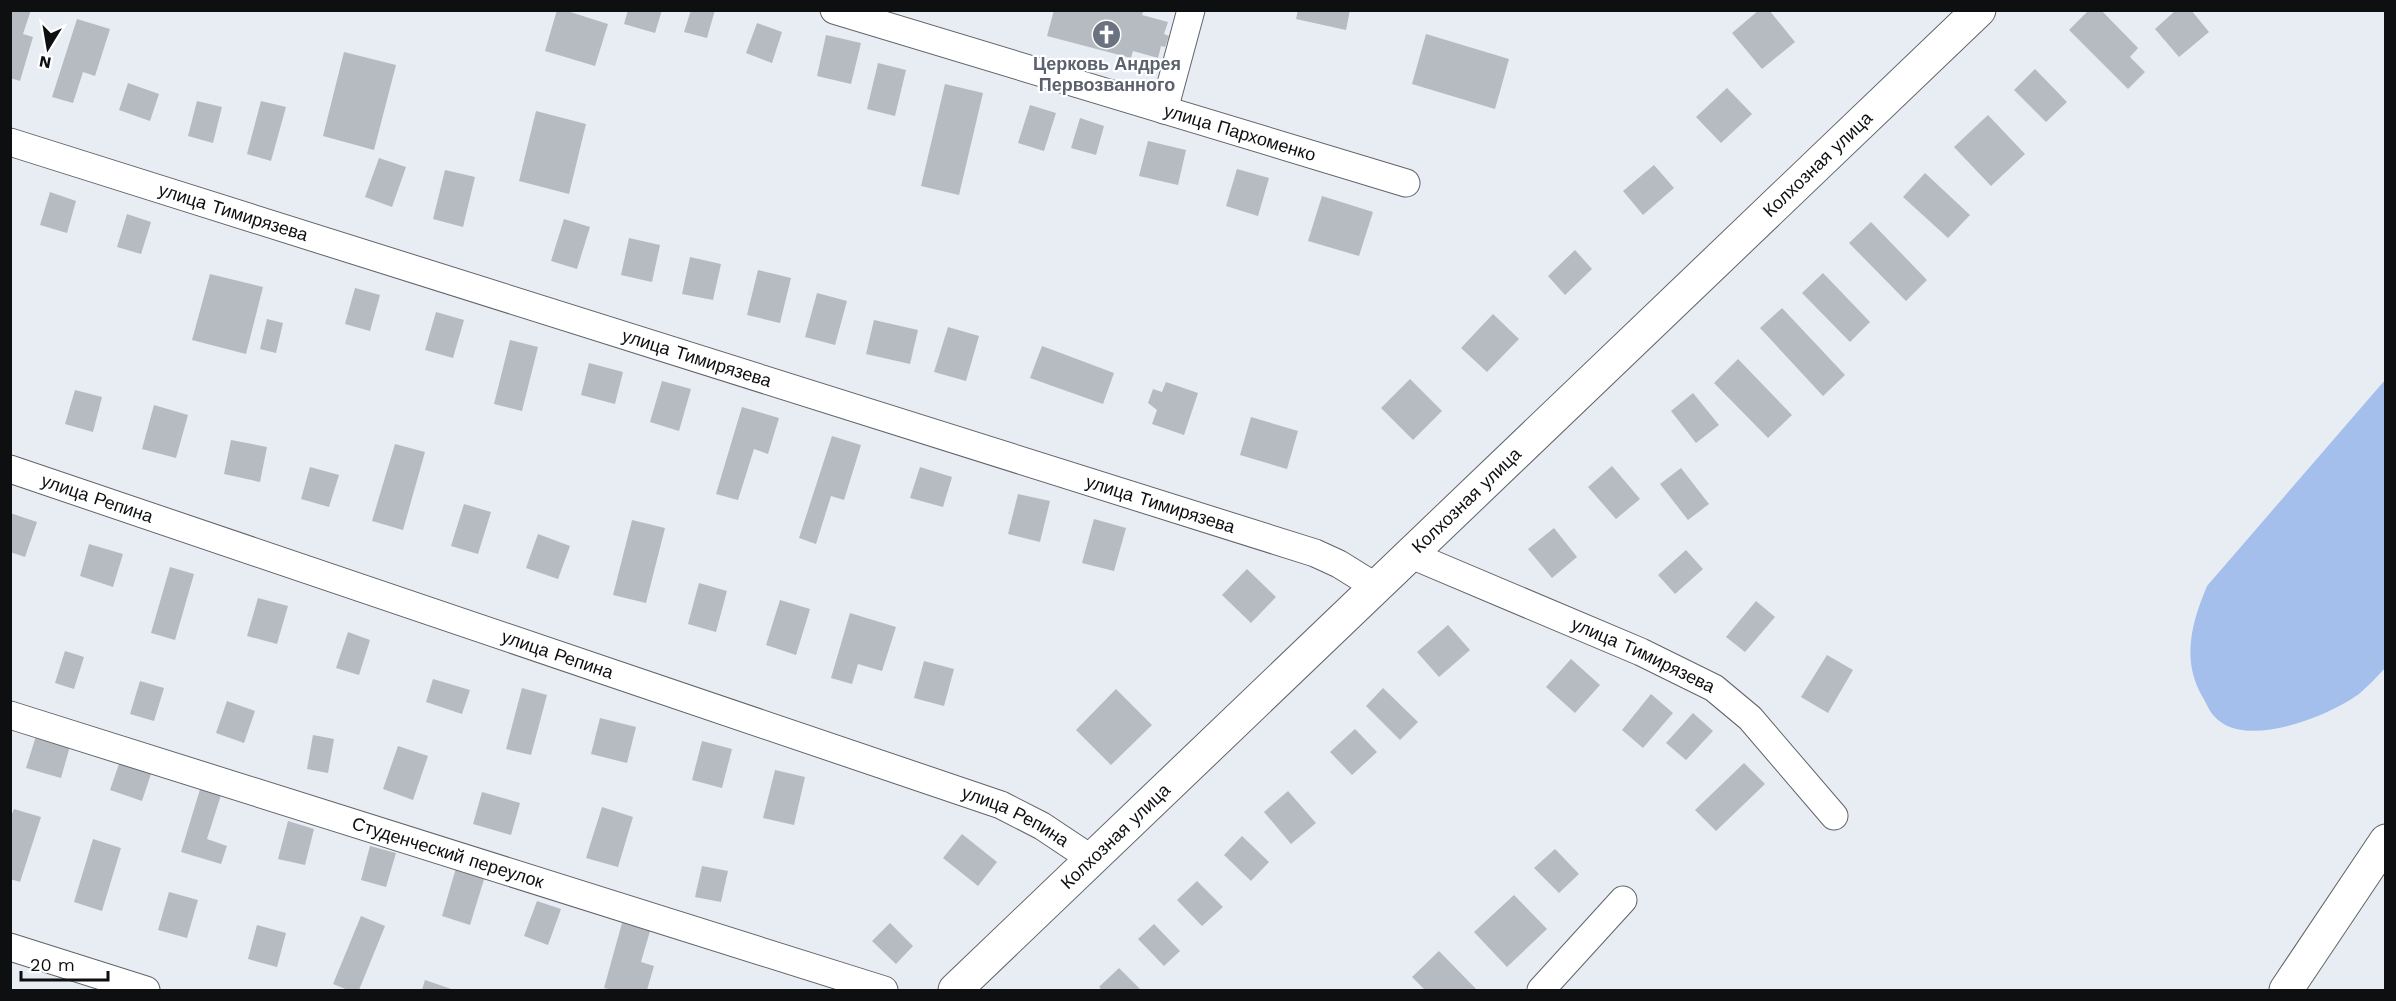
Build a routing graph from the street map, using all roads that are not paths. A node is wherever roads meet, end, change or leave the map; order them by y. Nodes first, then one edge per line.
1 (834, 10) edge
2 (1191, 10) edge
3 (1979, 10) edge
4 (1164, 110) junction
5 (10, 142) edge
6 (1406, 183) dead end
7 (10, 469) edge
8 (1409, 554) junction
9 (1376, 587) junction
10 (10, 715) edge
11 (1834, 816) dead end
12 (2385, 841) edge
13 (1093, 860) junction
14 (1623, 900) dead end
15 (10, 947) edge
16 (146, 990) edge
17 (884, 990) edge
18 (955, 990) edge
19 (1541, 990) edge
20 (2286, 990) edge

1 - 4 street, улица Пархоменко
2 - 4 street
3 - 8 main road, Колхозная улица
4 - 6 street, улица Пархоменко
5 - 9 street, улица Тимирязева
7 - 13 street, улица Репина
8 - 9 main road, Колхозная улица
8 - 11 street, улица Тимирязева
9 - 13 main road, Колхозная улица
10 - 17 street, Студенческий переулок
12 - 20 main road
13 - 18 main road, Колхозная улица
14 - 19 street
15 - 16 street

